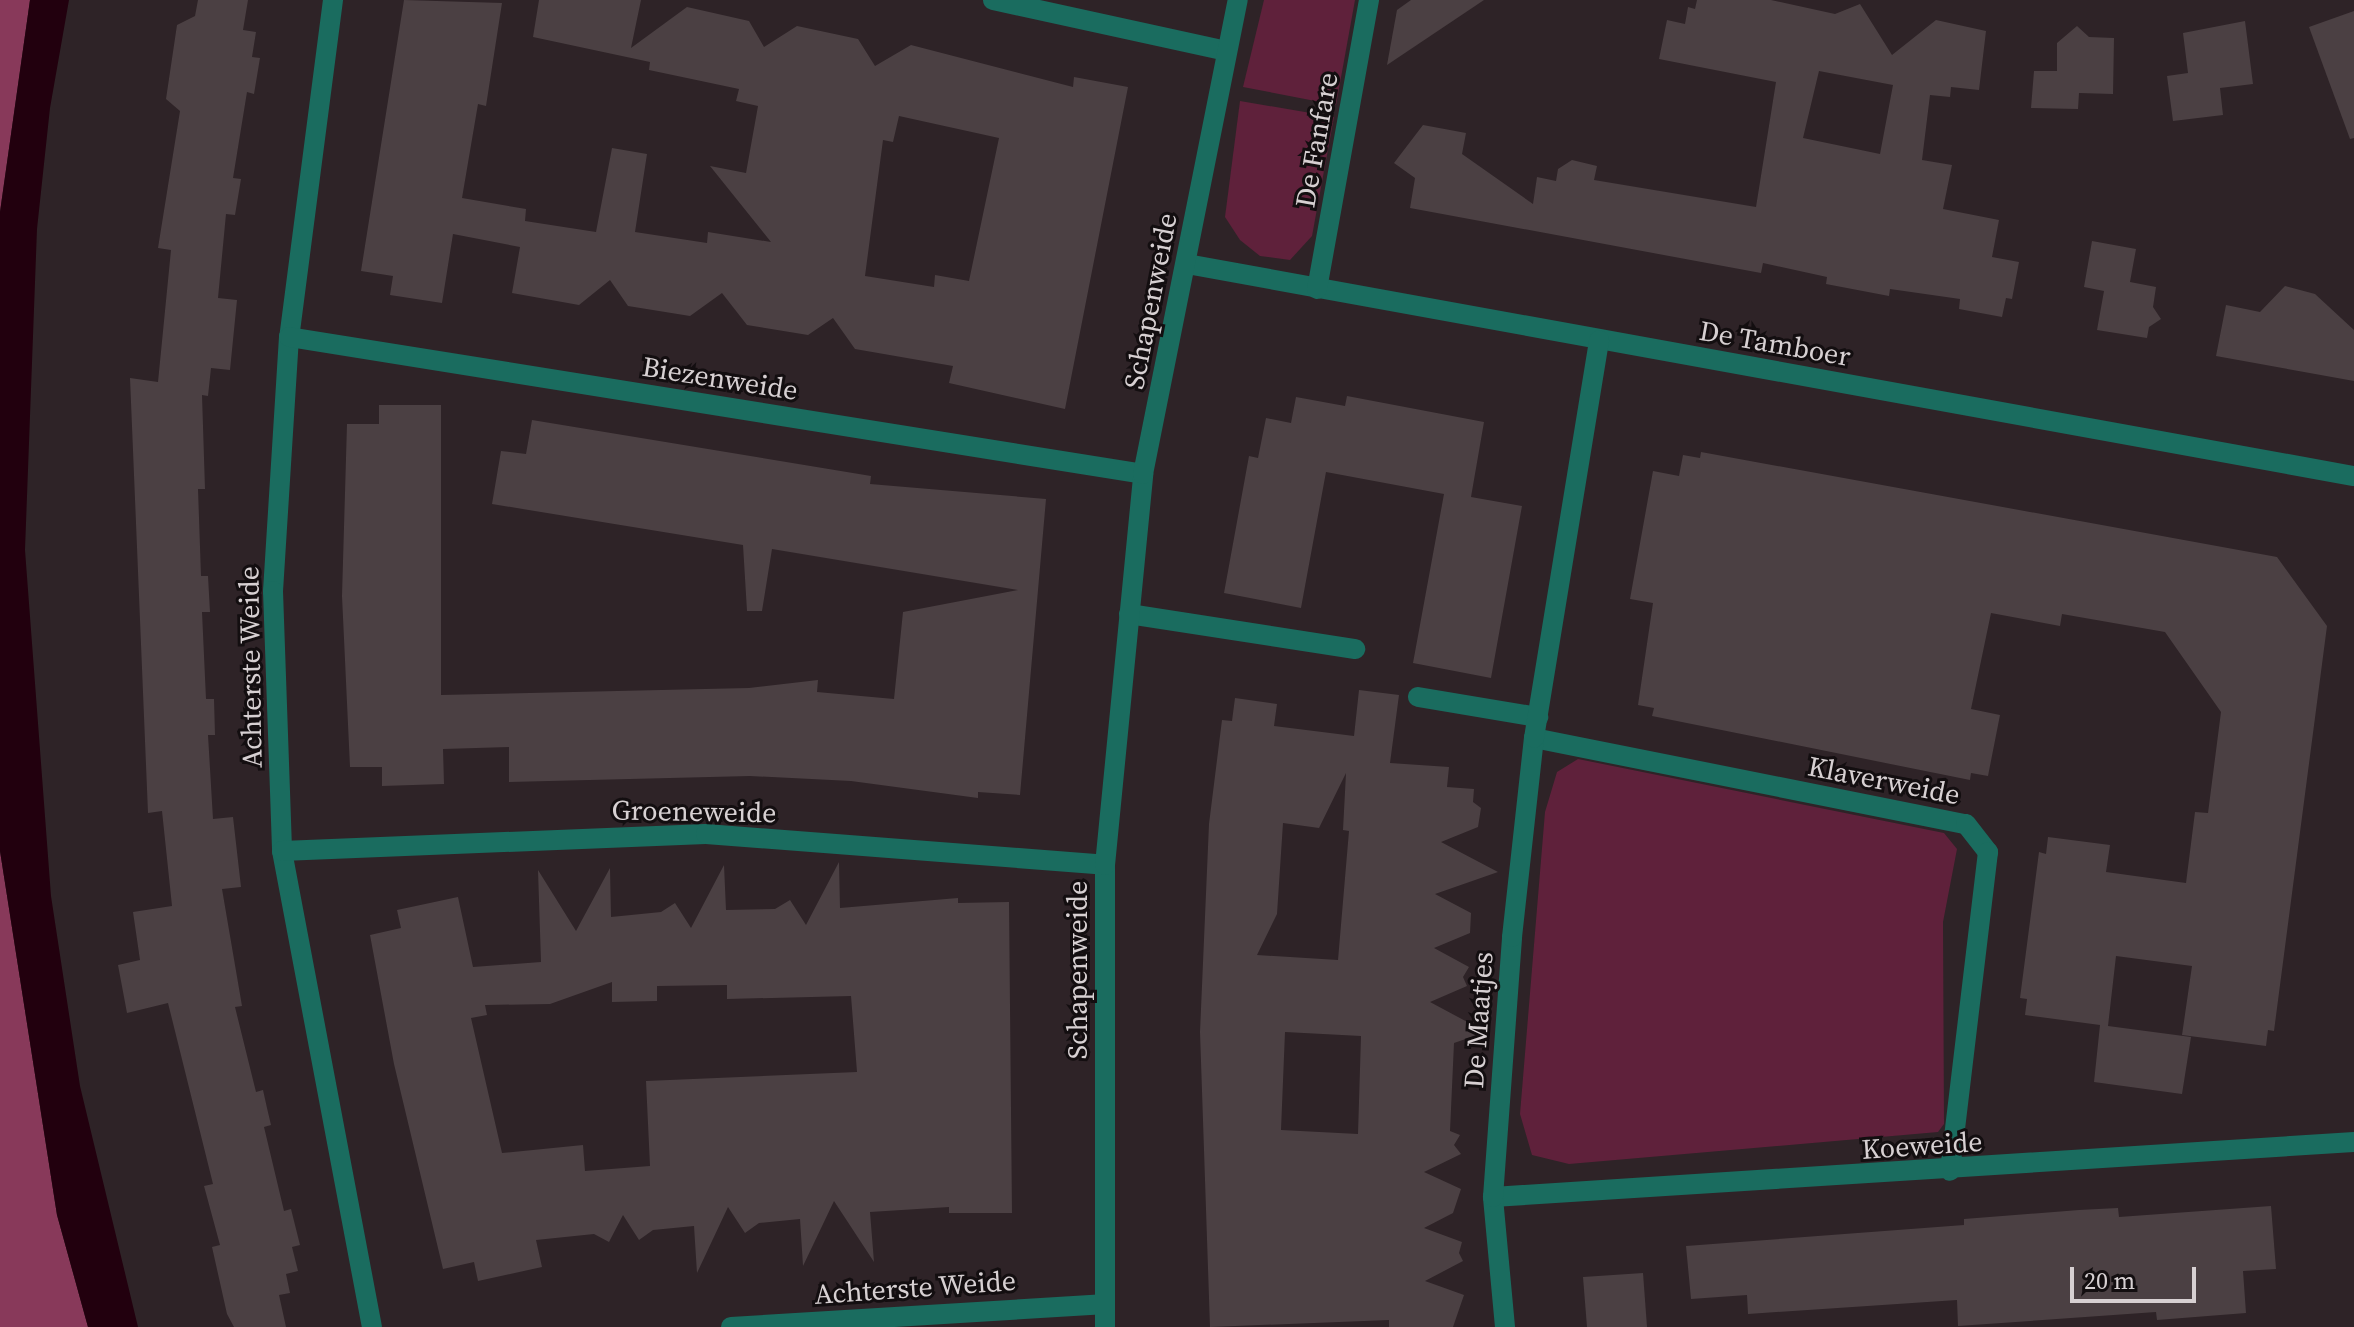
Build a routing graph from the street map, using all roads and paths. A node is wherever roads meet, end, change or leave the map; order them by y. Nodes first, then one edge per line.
1 (333, 0) edge
2 (993, 0) edge
3 (1238, 0) edge
4 (1369, 0) edge
5 (1226, 51) junction
6 (1187, 264) junction
7 (1317, 289) junction
8 (289, 337) junction
9 (1599, 340) junction
10 (1143, 474) junction
11 (2354, 476) edge
12 (1129, 614) junction
13 (1355, 649) dead end
14 (1418, 697) dead end
15 (1538, 717) junction
16 (1534, 738) junction
17 (282, 851) junction
18 (1105, 865) junction
19 (2354, 1142) edge
20 (1950, 1171) junction
21 (1493, 1197) junction
22 (1102, 1304) junction
23 (372, 1327) edge
24 (731, 1327) edge
25 (1105, 1327) edge
26 (1505, 1327) edge

1 - 8 street, Achterste Weide
2 - 5 street
3 - 5 street, Schapenweide
4 - 7 street, De Fanfare
5 - 6 street, Schapenweide
6 - 7 street, De Tamboer
6 - 10 street, Schapenweide
7 - 9 street, De Tamboer
8 - 10 street, Biezenweide
8 - 17 street, Achterste Weide
9 - 11 street, De Tamboer
9 - 15 street, De Maatjes
10 - 12 street, Schapenweide
12 - 13 street
12 - 18 street, Schapenweide
14 - 15 street
15 - 16 street, De Maatjes
16 - 20 street, Klaverweide
16 - 21 street, De Maatjes
17 - 18 street, Groeneweide
17 - 23 street, Achterste Weide
18 - 22 street, Schapenweide
19 - 20 street, Koeweide
20 - 21 street, Koeweide
21 - 26 street, De Maatjes
22 - 24 street, Achterste Weide
22 - 25 street, Schapenweide

